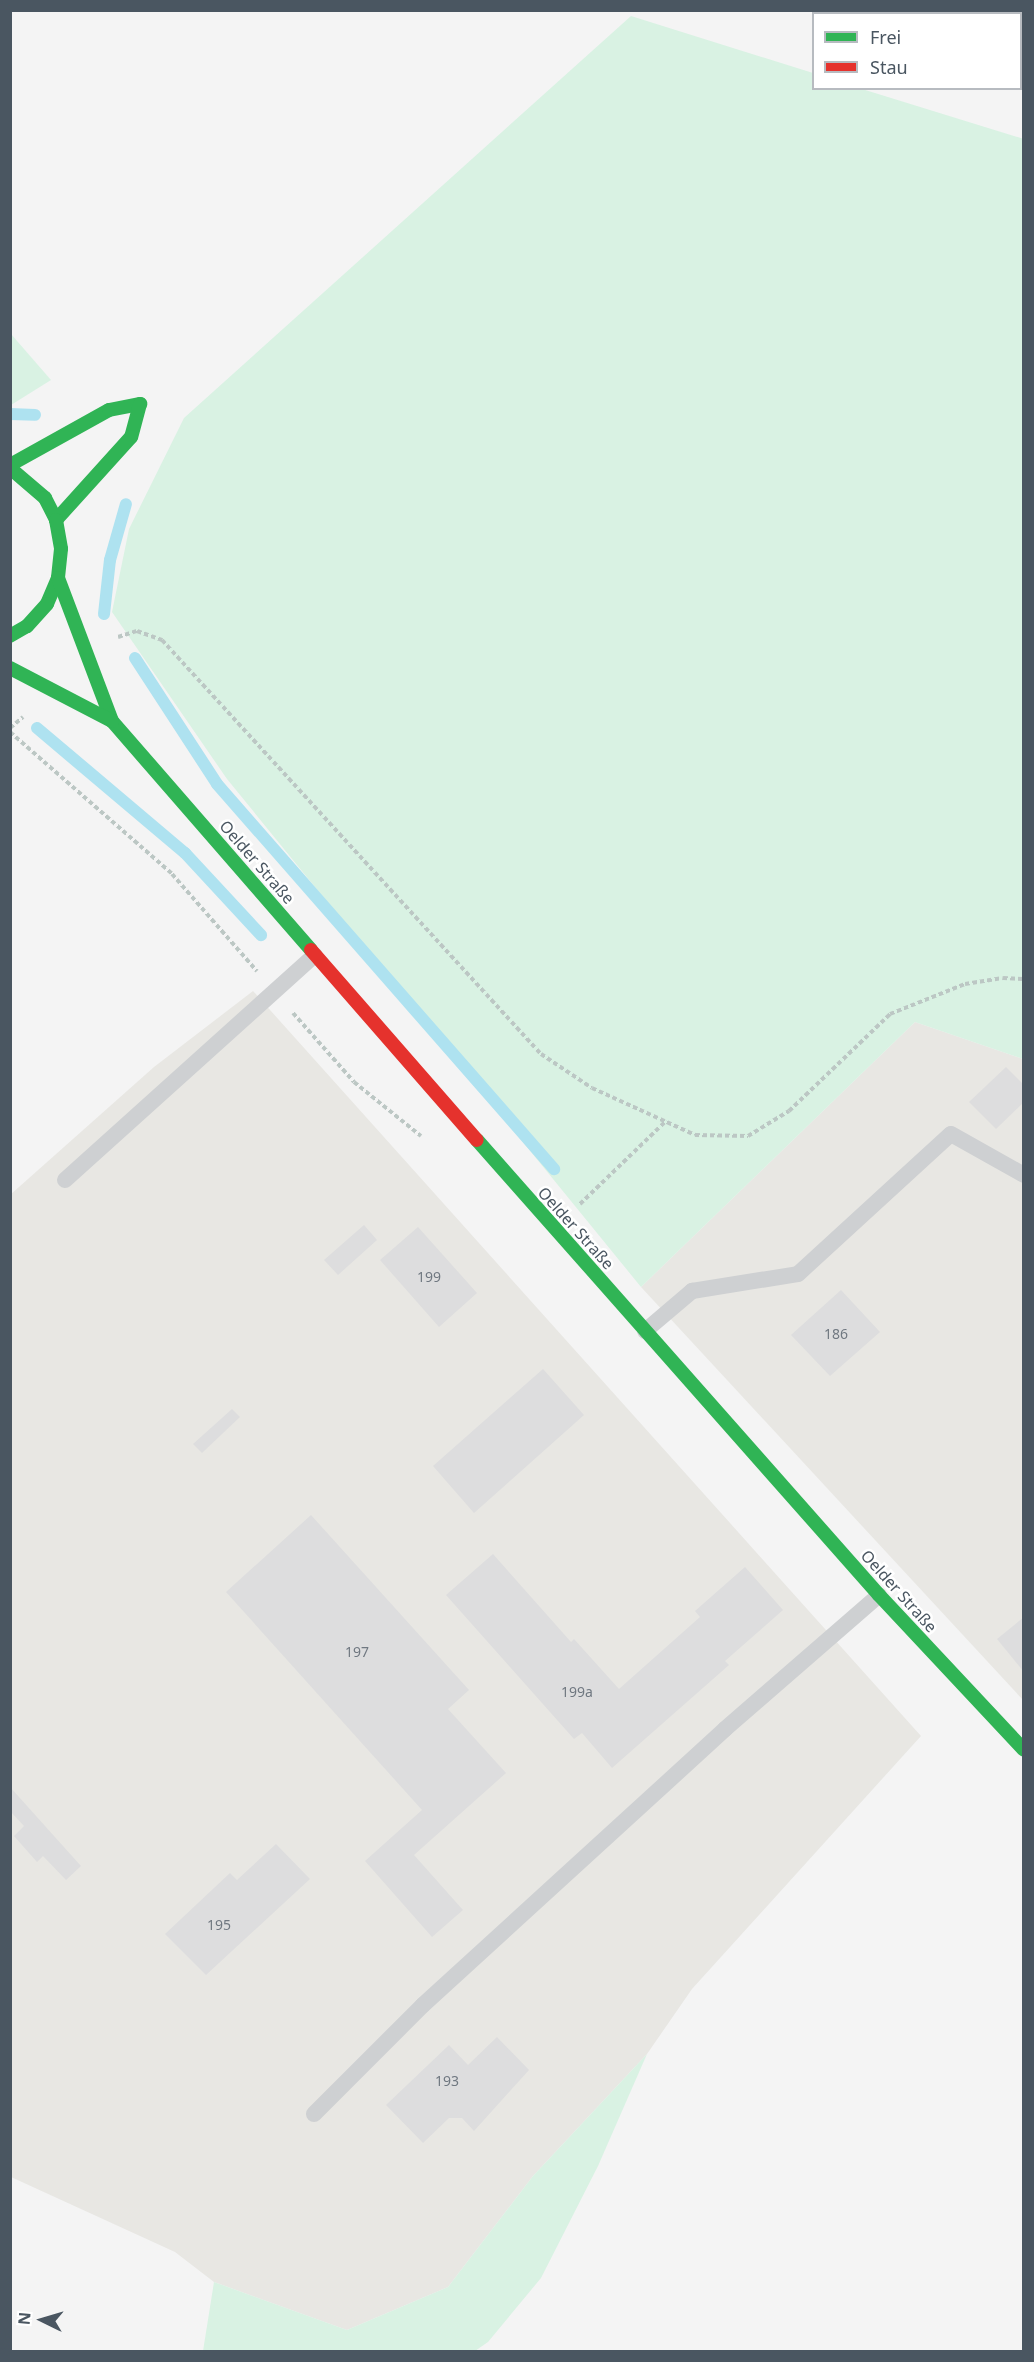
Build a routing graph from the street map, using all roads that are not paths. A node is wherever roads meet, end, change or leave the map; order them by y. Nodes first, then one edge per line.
1 (10, 466) edge
2 (56, 520) junction
3 (58, 578) junction
4 (10, 636) edge
5 (10, 668) edge
6 (112, 721) junction
7 (315, 955) junction
8 (1023, 1175) edge
9 (65, 1180) dead end
10 (645, 1331) junction
11 (879, 1595) junction
12 (1023, 1750) edge
13 (314, 2114) dead end

1 - 2 street
1 - 2 street
2 - 3 street
3 - 4 street
3 - 6 street, Oelder Straße
5 - 6 street, Oelder Straße
6 - 7 street, Oelder Straße
7 - 9 lane
7 - 10 street, Oelder Straße
8 - 10 lane
10 - 11 street, Oelder Straße
11 - 12 street, Oelder Straße
11 - 13 lane

